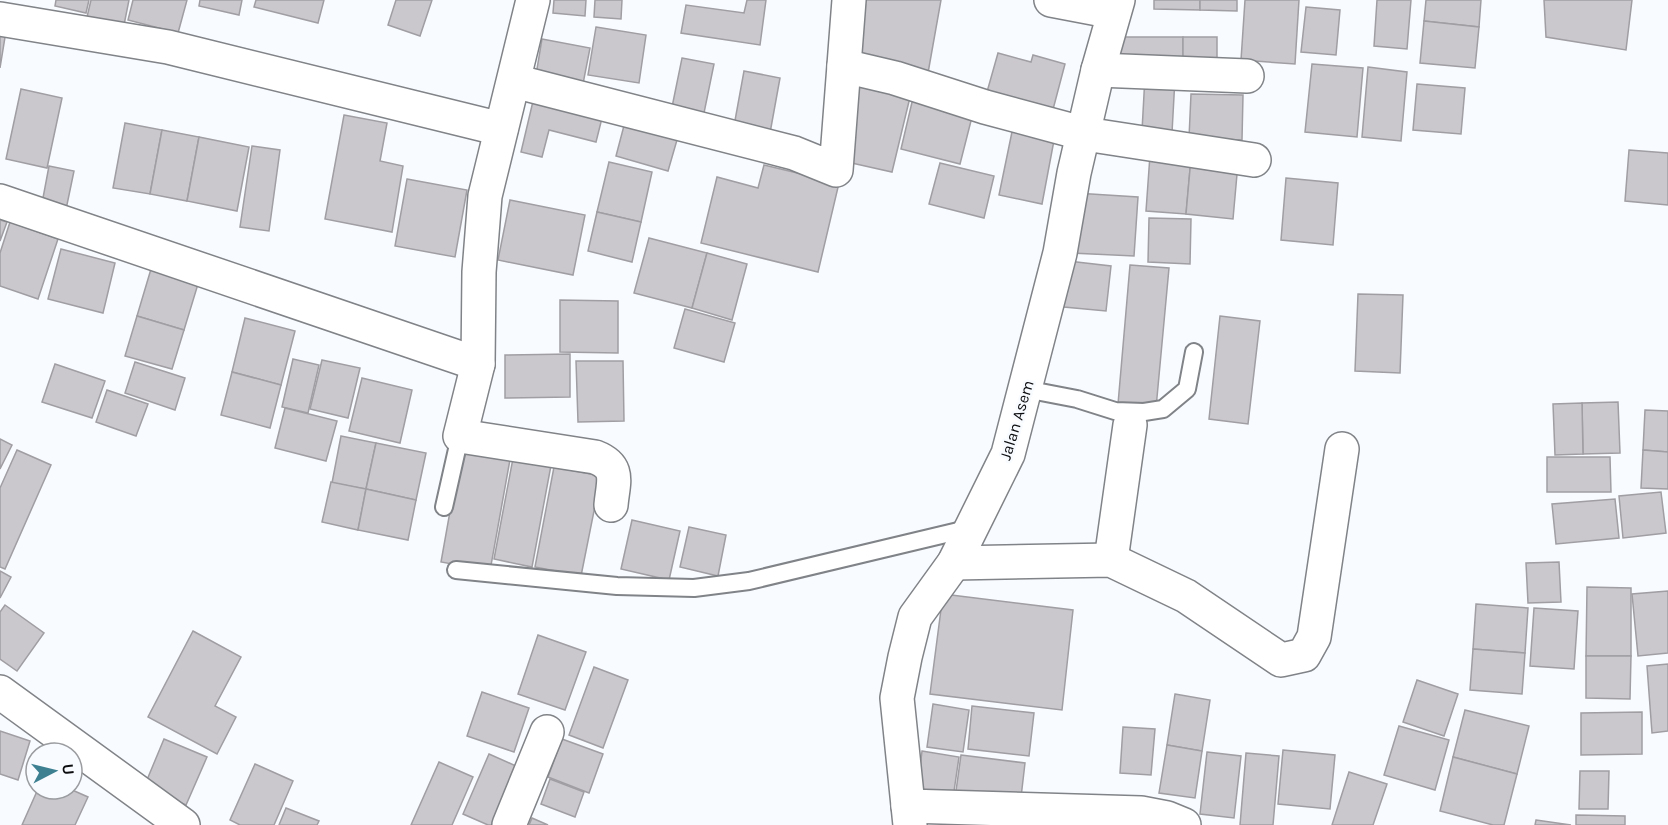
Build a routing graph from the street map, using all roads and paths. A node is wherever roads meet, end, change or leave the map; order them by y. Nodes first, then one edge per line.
1 (533, 0) edge
2 (849, 0) edge
3 (1051, 0) edge
4 (1116, 6) edge
5 (18, 14) edge
6 (844, 66) junction
7 (1098, 70) junction
8 (1247, 76) dead end
9 (514, 81) junction
10 (501, 129) junction
11 (1085, 134) junction
12 (1254, 160) dead end
13 (0, 201) edge
14 (1194, 352) dead end
15 (478, 364) junction
16 (1025, 389) junction
17 (1130, 424) dead end
18 (460, 436) junction
19 (1342, 449) dead end
20 (611, 505) dead end
21 (444, 507) dead end
22 (972, 528) junction
23 (1112, 560) junction
24 (456, 570) dead end
25 (946, 573) junction
26 (0, 692) edge
27 (547, 732) dead end
28 (909, 815) edge
29 (183, 825) edge
30 (509, 825) edge
31 (1184, 825) edge

1 - 9 street
2 - 6 street
3 - 4 street
4 - 7 street, Jalan Asem
5 - 10 street
6 - 9 street
6 - 11 street
7 - 8 street
7 - 11 street, Jalan Asem
9 - 10 street
10 - 15 street
11 - 12 street
11 - 16 street, Jalan Asem
13 - 15 street
14 - 16 lane
15 - 18 street
16 - 22 street, Jalan Asem
17 - 23 street
18 - 20 street
18 - 21 lane
19 - 23 street
22 - 24 lane
22 - 25 street, Jalan Asem
23 - 25 street
25 - 28 street, Jalan Asem
26 - 29 street
27 - 30 street
28 - 31 street

